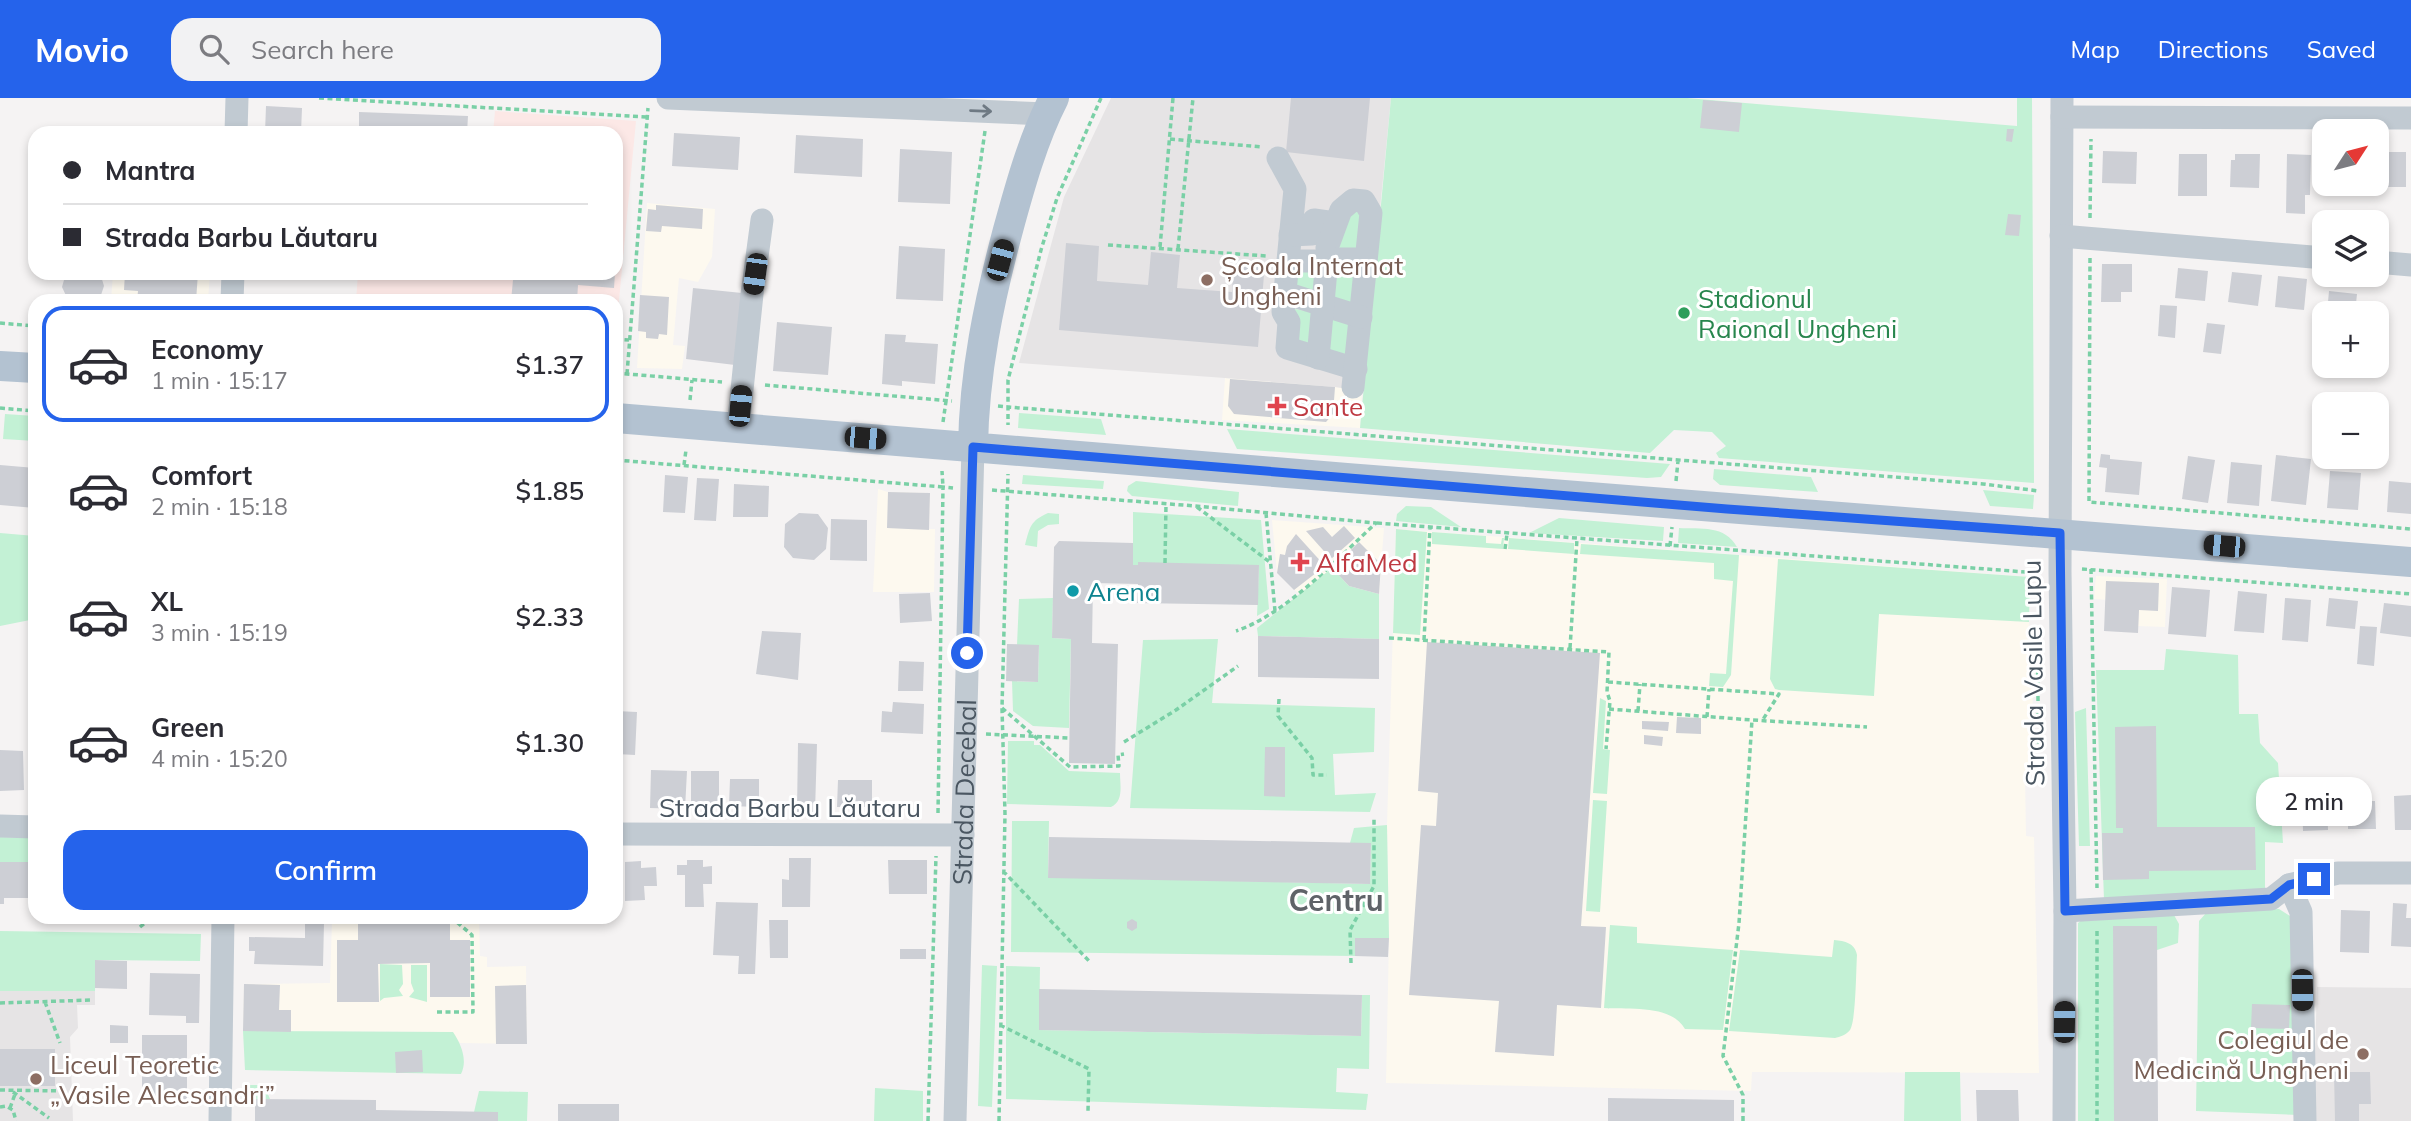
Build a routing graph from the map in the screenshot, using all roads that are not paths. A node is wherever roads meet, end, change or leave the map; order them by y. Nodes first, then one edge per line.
1 (237, 98) edge
2 (668, 98) edge
3 (1050, 106) edge
4 (2062, 108) edge
5 (2411, 118) edge
6 (236, 126) edge
7 (1272, 153) road end
8 (762, 220) dead end
9 (1335, 223) junction
10 (1290, 235) junction
11 (2061, 236) junction
12 (2312, 257) edge
13 (1281, 258) junction
14 (1327, 259) junction
15 (1366, 259) junction
16 (2389, 263) edge
17 (2411, 265) edge
18 (1285, 293) junction
19 (1322, 305) junction
20 (1360, 317) junction
21 (1318, 358) junction
22 (0, 366) edge
23 (28, 368) edge
24 (623, 419) edge
25 (738, 428) junction
26 (973, 447) junction
27 (2060, 533) junction
28 (2411, 562) edge
29 (0, 826) edge
30 (28, 827) edge
31 (623, 834) edge
32 (963, 835) junction
33 (2411, 873) edge
34 (2289, 885) junction
35 (2065, 911) junction
36 (223, 924) edge
37 (220, 1121) edge
38 (956, 1121) edge
39 (2064, 1121) edge
40 (2305, 1121) edge

1 - 6 street
2 -> 3 street
3 - 26 main road, Strada Decebal
4 - 5 street
4 - 11 street, Strada Vasile Lupu
7 - 10 street
8 - 25 street
9 - 10 street
9 - 14 street
9 - 15 street
10 - 13 street
11 - 12 street
11 - 27 street, Strada Vasile Lupu
13 - 14 street
13 - 18 street
14 - 15 street
14 - 19 street
15 - 20 street
16 - 17 street
18 - 19 street
18 - 21 street
19 - 20 street
19 - 21 street
20 - 21 street
22 - 23 main road
24 - 25 main road
25 - 26 main road
26 - 27 main road
26 - 32 street, Strada Decebal
27 - 28 main road
27 - 35 street, Strada Vasile Lupu
29 - 30 street
31 - 32 street, Strada Barbu Lăutaru
32 - 38 street, Strada Decebal
33 - 34 street
34 - 35 street
34 - 40 street
35 - 39 street, Strada Vasile Lupu
36 - 37 street

